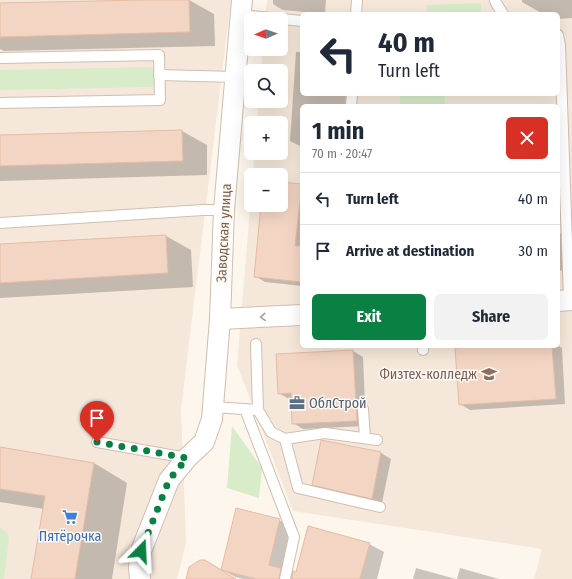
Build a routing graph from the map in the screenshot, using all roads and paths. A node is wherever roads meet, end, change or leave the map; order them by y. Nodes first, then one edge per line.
1 (357, 0) edge
2 (495, 0) edge
3 (242, 7) edge
4 (356, 12) edge
5 (502, 12) edge
6 (300, 21) edge
7 (560, 46) edge
8 (0, 58) edge
9 (159, 74) junction
10 (236, 77) junction
11 (0, 103) edge
12 (224, 210) junction
13 (0, 223) edge
14 (566, 300) edge
15 (300, 315) edge
16 (220, 319) junction
17 (256, 344) dead end
18 (213, 407) junction
19 (245, 409) junction
20 (363, 409) dead end
21 (258, 410) junction
22 (365, 438) junction
23 (285, 439) junction
24 (377, 440) dead end
25 (97, 442) dead end
26 (187, 458) junction
27 (380, 507) dead end
28 (136, 575) edge
29 (284, 579) edge

1 - 4 lane
2 - 5 lane
3 - 6 lane
3 - 10 street, Заводская улица
7 - 14 lane
8 - 9 lane
9 - 10 lane
9 - 11 lane
10 - 12 street, Заводская улица
12 - 13 lane
12 - 16 street, Заводская улица
15 -> 16 street
16 - 18 street, Заводская улица
17 - 21 lane
18 - 19 lane
18 - 26 street, Заводская улица
19 - 21 lane
19 - 29 lane
20 - 22 lane
21 - 23 lane
22 - 23 lane
22 - 24 lane
23 - 27 lane
25 - 26 lane
26 - 28 street, Заводская улица

